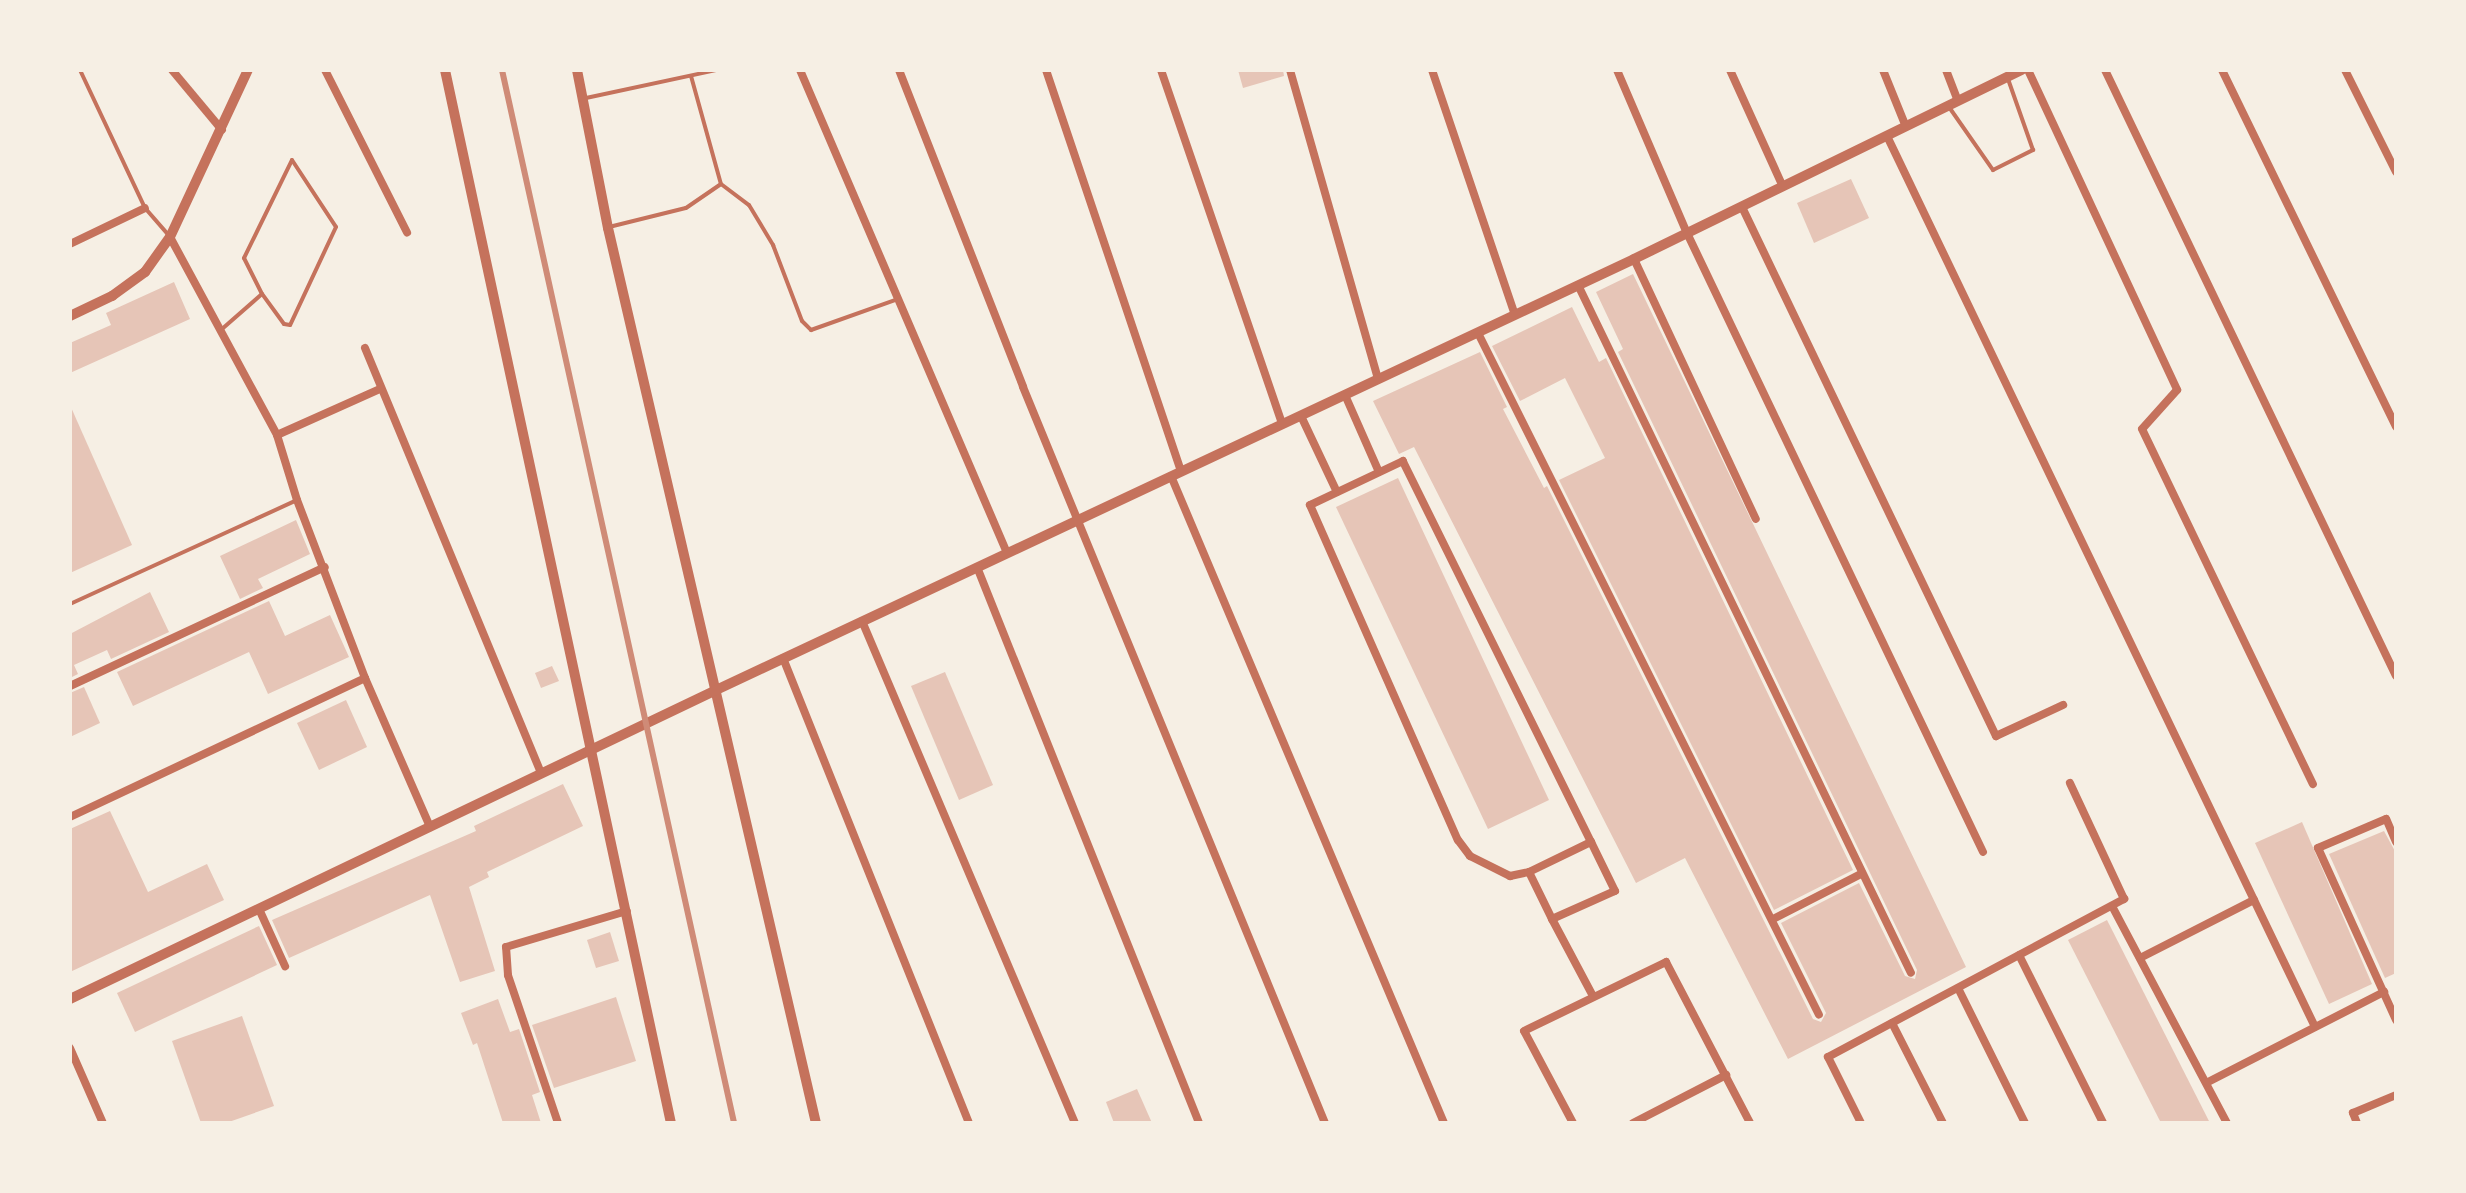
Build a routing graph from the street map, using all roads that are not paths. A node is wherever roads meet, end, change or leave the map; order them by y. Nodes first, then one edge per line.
1 (80, 70) edge
2 (172, 70) edge
3 (248, 70) edge
4 (325, 70) edge
5 (445, 70) edge
6 (577, 70) edge
7 (717, 70) edge
8 (800, 70) edge
9 (899, 70) edge
10 (1046, 70) edge
11 (1161, 70) edge
12 (1290, 70) edge
13 (1432, 70) edge
14 (1617, 70) edge
15 (1730, 70) edge
16 (1883, 70) edge
17 (1946, 70) edge
18 (2021, 70) edge
19 (2028, 70) edge
20 (2105, 70) edge
21 (2222, 70) edge
22 (2345, 70) edge
23 (691, 76) junction
24 (2008, 77) junction
25 (583, 99) junction
26 (1953, 103) junction
27 (1906, 127) junction
28 (222, 130) junction
29 (1887, 136) junction
30 (2396, 172) edge
31 (721, 184) junction
32 (1783, 187) junction
33 (1742, 207) junction
34 (145, 208) junction
35 (608, 228) junction
36 (407, 232) dead end
37 (1687, 233) junction
38 (170, 237) junction
39 (70, 244) edge
40 (1634, 259) junction
41 (1578, 285) junction
42 (262, 294) junction
43 (898, 299) junction
44 (1515, 315) junction
45 (70, 316) edge
46 (222, 329) junction
47 (1478, 333) junction
48 (365, 348) dead end
49 (1378, 379) junction
50 (380, 389) junction
51 (1345, 395) junction
52 (1301, 416) junction
53 (1282, 424) junction
54 (2396, 427) edge
55 (277, 435) junction
56 (1379, 472) junction
57 (1176, 474) junction
58 (1337, 492) junction
59 (297, 500) junction
60 (1756, 519) dead end
61 (1078, 520) junction
62 (1007, 553) junction
63 (325, 567) junction
64 (977, 567) junction
65 (70, 604) edge
66 (862, 621) junction
67 (783, 658) junction
68 (2396, 676) edge
69 (365, 678) junction
70 (70, 686) edge
71 (714, 691) junction
72 (2063, 705) dead end
73 (591, 751) junction
74 (541, 773) junction
75 (2070, 783) dead end
76 (2313, 784) dead end
77 (70, 817) edge
78 (430, 827) junction
79 (1591, 842) junction
80 (2396, 842) edge
81 (1983, 852) dead end
82 (1529, 872) junction
83 (1861, 874) junction
84 (2254, 900) junction
85 (2112, 906) junction
86 (259, 909) junction
87 (627, 911) junction
88 (1552, 919) junction
89 (1773, 919) junction
90 (2019, 955) junction
91 (2140, 958) junction
92 (285, 966) dead end
93 (1911, 973) dead end
94 (1958, 988) junction
95 (2384, 992) junction
96 (1593, 996) junction
97 (70, 999) edge
98 (1819, 1015) dead end
99 (2396, 1020) edge
100 (1892, 1023) junction
101 (2315, 1027) junction
102 (70, 1048) edge
103 (1726, 1075) junction
104 (2208, 1082) junction
105 (2396, 1095) edge
106 (103, 1123) edge
107 (558, 1123) edge
108 (671, 1123) edge
109 (816, 1123) edge
110 (969, 1123) edge
111 (1075, 1123) edge
112 (1199, 1123) edge
113 (1325, 1123) edge
114 (1444, 1123) edge
115 (1573, 1123) edge
116 (1633, 1123) edge
117 (1750, 1123) edge
118 (1861, 1123) edge
119 (1943, 1123) edge
120 (2025, 1123) edge
121 (2103, 1123) edge
122 (2227, 1123) edge
123 (2357, 1123) edge

1 - 34 lane
2 - 28 street
3 - 28 street
4 - 36 street
5 - 73 street
6 - 25 street
7 - 23 lane
8 - 43 street
9 - 61 street
10 - 57 street
11 - 53 street
12 - 49 street
13 - 44 street
14 - 37 street
15 - 32 street
16 - 27 street
17 - 26 street
18 - 24 street
19 - 76 street
20 - 68 street
21 - 54 street
22 - 30 street
23 - 25 lane
23 - 31 lane
24 - 26 street
24 - 26 lane
25 - 35 street
26 - 27 street
27 - 29 street
28 - 38 street
29 - 32 street
29 - 84 street
31 - 35 lane
31 - 43 lane
32 - 33 street
33 - 37 street
33 - 72 street
34 - 38 lane
34 - 39 street
35 - 71 street
37 - 40 street
37 - 81 street
38 - 45 street
38 - 46 street
40 - 41 street
40 - 60 street
41 - 44 street
41 - 83 street
42 - 42 lane
42 - 46 lane
43 - 62 street
44 - 47 street
46 - 55 street
47 - 49 street
47 - 89 street
48 - 50 street
49 - 51 street
50 - 55 street
50 - 74 street
51 - 52 street
51 - 56 street
52 - 53 street
52 - 58 street
53 - 57 street
55 - 59 street
56 - 58 street
56 - 79 street
57 - 61 street
57 - 114 street
58 - 82 street
59 - 63 street
59 - 65 lane
61 - 62 street
61 - 113 street
62 - 64 street
63 - 69 street
63 - 70 street
64 - 66 street
64 - 112 street
66 - 67 street
66 - 111 street
67 - 71 street
67 - 110 street
69 - 77 street
69 - 78 street
71 - 73 street
71 - 109 street
73 - 74 street
73 - 87 street
74 - 78 street
75 - 85 street
78 - 86 street
79 - 82 street
79 - 88 street
80 - 95 street
82 - 88 street
83 - 89 street
83 - 93 street
84 - 91 street
84 - 101 street
85 - 90 street
85 - 91 street
86 - 92 street
86 - 97 street
87 - 107 street
87 - 108 street
88 - 96 street
89 - 98 street
90 - 94 street
90 - 121 street
91 - 104 street
94 - 100 street
94 - 120 street
95 - 99 street
95 - 101 street
96 - 103 street
96 - 115 street
100 - 118 street
100 - 119 street
101 - 104 street
102 - 106 street
103 - 116 street
103 - 117 street
104 - 122 street
105 - 123 street

